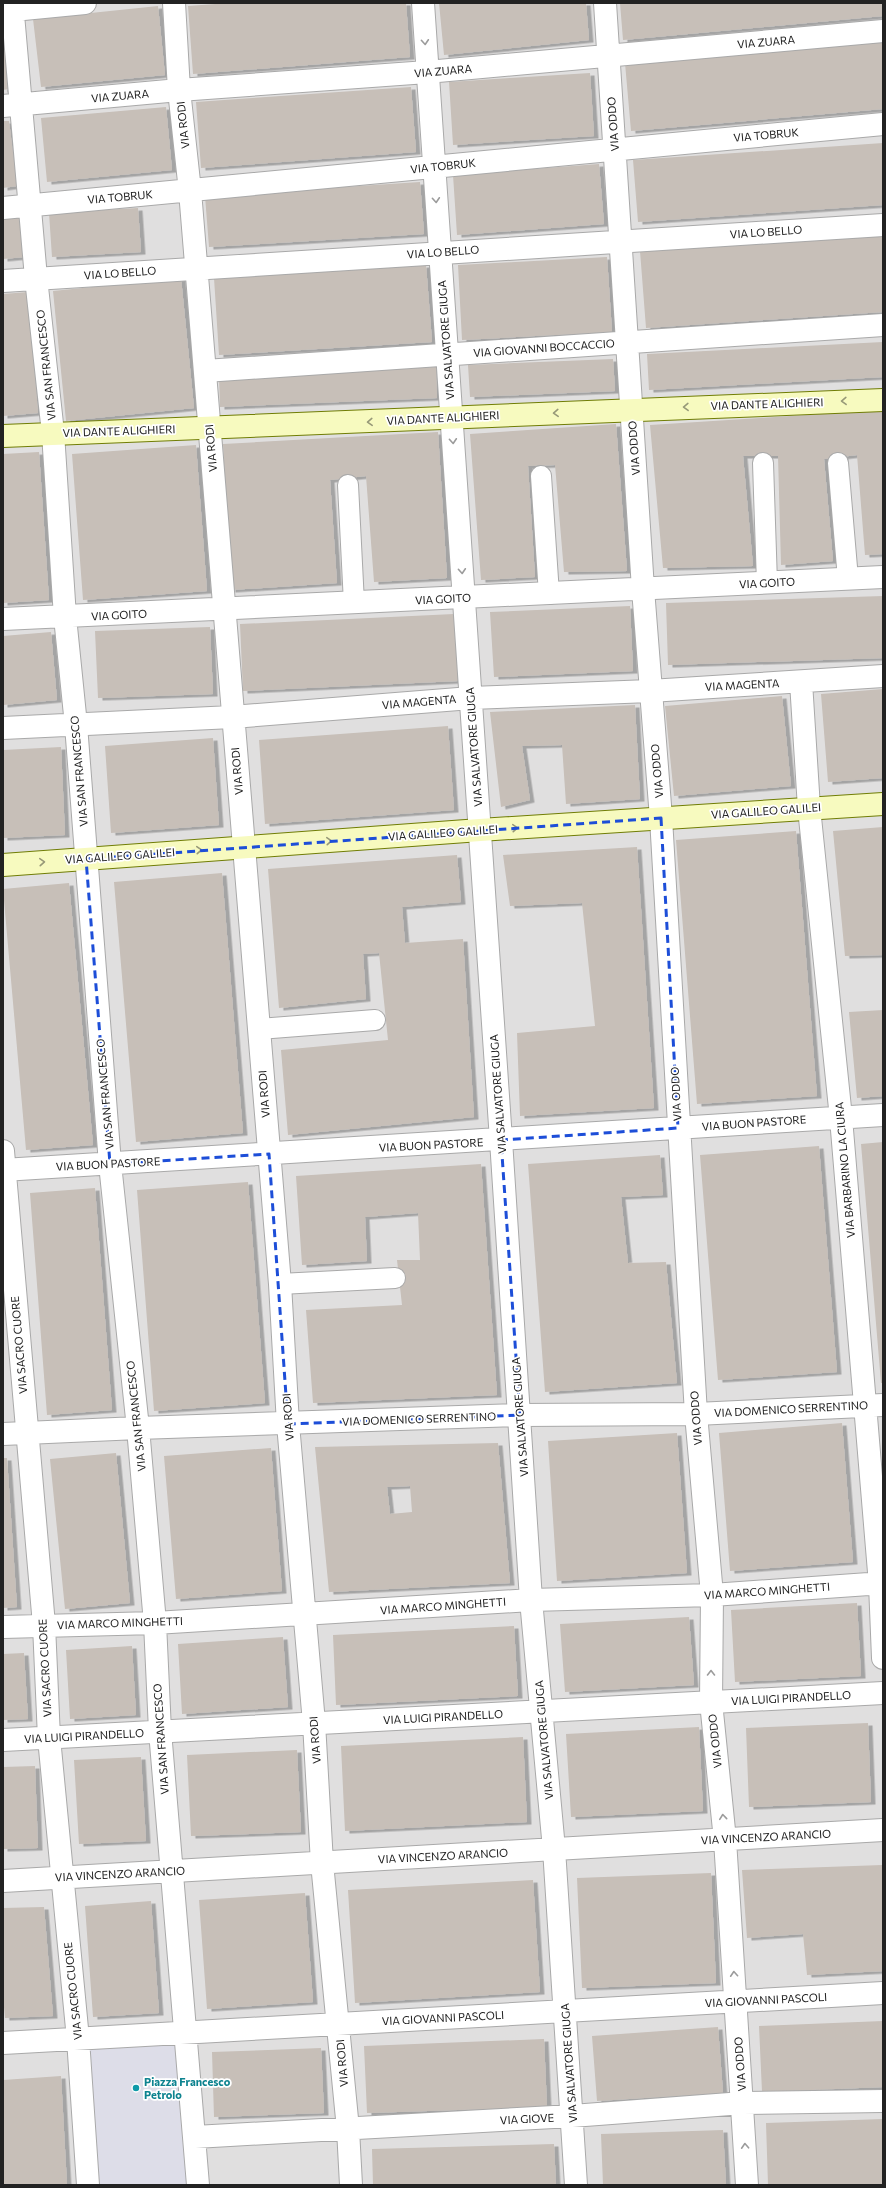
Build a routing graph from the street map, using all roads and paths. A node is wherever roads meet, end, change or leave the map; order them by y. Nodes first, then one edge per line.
1 (85, 3) edge
2 (174, 3) edge
3 (423, 3) edge
4 (605, 3) edge
5 (10, 8) edge
6 (883, 31) edge
7 (608, 56) junction
8 (427, 72) junction
9 (179, 90) junction
10 (13, 105) edge
11 (883, 124) edge
12 (615, 150) junction
13 (434, 167) junction
14 (190, 191) junction
15 (30, 206) junction
16 (3, 208) edge
17 (883, 225) edge
18 (620, 241) junction
19 (440, 253) junction
20 (196, 268) junction
21 (36, 278) junction
22 (3, 281) edge
23 (883, 326) edge
24 (627, 342) junction
25 (447, 354) junction
26 (205, 371) junction
27 (883, 400) edge
28 (632, 410) junction
29 (452, 418) junction
30 (210, 429) junction
31 (53, 433) junction
32 (3, 436) edge
33 (838, 462) dead end
34 (763, 464) dead end
35 (541, 476) dead end
36 (348, 485) dead end
37 (883, 577) edge
38 (848, 579) junction
39 (767, 583) junction
40 (643, 589) junction
41 (549, 594) junction
42 (464, 598) junction
43 (354, 603) junction
44 (225, 609) junction
45 (65, 617) junction
46 (3, 619) edge
47 (883, 676) edge
48 (801, 682) junction
49 (650, 691) junction
50 (471, 698) junction
51 (232, 717) junction
52 (76, 725) junction
53 (3, 728) edge
54 (883, 804) edge
55 (809, 808) junction
56 (661, 818) junction
57 (480, 830) junction
58 (243, 847) junction
59 (86, 859) junction
60 (3, 865) edge
61 (374, 1020) dead end
62 (259, 1029) junction
63 (883, 1115) edge
64 (841, 1118) junction
65 (678, 1128) junction
66 (501, 1140) junction
67 (269, 1154) junction
68 (4, 1164) edge
69 (110, 1164) junction
70 (396, 1278) dead end
71 (280, 1284) junction
72 (874, 1406) edge
73 (696, 1414) junction
74 (520, 1415) junction
75 (288, 1424) junction
76 (138, 1428) junction
77 (27, 1433) junction
78 (3, 1434) edge
79 (882, 1584) edge
80 (712, 1595) junction
81 (531, 1600) junction
82 (305, 1614) junction
83 (155, 1623) junction
84 (44, 1625) junction
85 (3, 1627) edge
86 (883, 1658) edge
87 (883, 1693) edge
88 (711, 1702) junction
89 (542, 1712) junction
90 (314, 1723) junction
91 (160, 1731) junction
92 (49, 1738) junction
93 (3, 1740) edge
94 (883, 1830) edge
95 (725, 1840) junction
96 (554, 1849) junction
97 (322, 1863) junction
98 (171, 1871) junction
99 (61, 1877) junction
100 (3, 1881) edge
101 (883, 1993) edge
102 (736, 2002) junction
103 (565, 2012) junction
104 (338, 2024) junction
105 (185, 2033) junction
106 (78, 2039) junction
107 (3, 2043) edge
108 (883, 2101) edge
109 (743, 2104) junction
110 (572, 2116) junction
111 (348, 2129) junction
112 (195, 2137) junction
113 (88, 2185) edge
114 (198, 2185) edge
115 (351, 2185) edge
116 (576, 2185) edge
117 (747, 2185) edge

1 - 5 street
2 - 9 street, VIA RODI
3 -> 8 street, VIA SALVATORE GIUGA
4 - 7 street, VIA ODDO
5 - 10 street, VIA SAN FRANCESCO
6 - 7 street, VIA ZUARA
7 - 8 street, VIA ZUARA
7 - 12 street, VIA ODDO
8 - 9 street, VIA ZUARA
8 - 13 street, VIA SALVATORE GIUGA
9 - 10 street, VIA ZUARA
9 - 14 street, VIA RODI
10 - 15 street, VIA SAN FRANCESCO
11 - 12 street, VIA TOBRUK
12 - 13 street, VIA TOBRUK
12 - 18 street, VIA ODDO
13 - 14 street, VIA TOBRUK
13 -> 19 street, VIA SALVATORE GIUGA
14 - 15 street, VIA TOBRUK
14 - 20 street, VIA RODI
15 - 16 street, VIA TOBRUK
15 - 21 street, VIA SAN FRANCESCO
17 - 18 street, VIA LO BELLO
18 - 19 street, VIA LO BELLO
18 - 24 street, VIA ODDO
19 - 20 street, VIA LO BELLO
19 - 25 street, VIA SALVATORE GIUGA
20 - 21 street, VIA LO BELLO
20 - 26 street, VIA RODI
21 - 22 street, VIA LO BELLO
21 - 31 street, VIA SAN FRANCESCO
23 - 24 street, VIA GIOVANNI BOCCACCIO
24 - 25 street, VIA GIOVANNI BOCCACCIO
24 - 28 street, VIA ODDO
25 - 26 street, VIA GIOVANNI BOCCACCIO
25 - 29 street, VIA SALVATORE GIUGA
26 - 30 street, VIA RODI
27 -> 28 street, VIA DANTE ALIGHIERI
28 -> 29 street, VIA DANTE ALIGHIERI
28 - 40 street, VIA ODDO
29 -> 30 street, VIA DANTE ALIGHIERI
29 -> 42 street, VIA SALVATORE GIUGA
30 - 31 street, VIA DANTE ALIGHIERI
30 - 44 street, VIA RODI
31 - 32 street, VIA DANTE ALIGHIERI
31 - 45 street, VIA SAN FRANCESCO
33 - 38 lane
34 - 39 lane
35 - 41 lane
36 - 43 lane
37 - 38 street, VIA GOITO
38 - 39 street, VIA GOITO
39 - 40 street, VIA GOITO
40 - 41 street, VIA GOITO
40 - 49 street, VIA ODDO
41 - 42 street, VIA GOITO
42 - 43 street, VIA GOITO
42 - 50 street, VIA SALVATORE GIUGA
43 - 44 street, VIA GOITO
44 - 45 street, VIA GOITO
44 - 51 street, VIA RODI
45 - 46 street, VIA GOITO
45 - 52 street, VIA SAN FRANCESCO
47 - 48 street, VIA MAGENTA
48 - 49 street, VIA MAGENTA
48 - 55 street, VIA BARBARINO LA CIURA
49 - 50 street, VIA MAGENTA
49 - 56 street, VIA ODDO
50 - 51 street, VIA MAGENTA
50 - 57 street, VIA SALVATORE GIUGA
51 - 52 street, VIA MAGENTA
51 - 58 street, VIA RODI
52 - 53 street, VIA MAGENTA
52 - 59 street, VIA SAN FRANCESCO
54 - 55 street, VIA GALILEO GALILEI
55 - 56 street, VIA GALILEO GALILEI
55 - 64 street, VIA BARBARINO LA CIURA
57 -> 56 street, VIA GALILEO GALILEI
56 - 65 street, VIA ODDO
58 -> 57 street, VIA GALILEO GALILEI
57 - 66 street, VIA SALVATORE GIUGA
59 -> 58 street, VIA GALILEO GALILEI
58 - 62 street, VIA RODI
60 -> 59 street, VIA GALILEO GALILEI
59 - 69 street, VIA SAN FRANCESCO
61 - 62 lane
62 - 67 street, VIA RODI
63 - 64 street, VIA BUON PASTORE
64 - 65 street, VIA BUON PASTORE
64 - 72 street, VIA BARBARINO LA CIURA
65 - 66 street, VIA BUON PASTORE
65 - 73 street, VIA ODDO
66 - 67 street, VIA BUON PASTORE
66 - 74 street, VIA SALVATORE GIUGA
67 - 69 street, VIA BUON PASTORE
67 - 71 street, VIA RODI
68 - 69 street, VIA BUON PASTORE
68 - 77 street, VIA SACRO CUORE
69 - 76 street, VIA SAN FRANCESCO
70 - 71 lane
71 - 75 street, VIA RODI
72 - 73 street, VIA DOMENICO SERRENTINO
72 - 79 street, VIA BARBARINO LA CIURA
73 - 74 street, VIA DOMENICO SERRENTINO
73 - 80 street, VIA ODDO
74 - 75 street, VIA DOMENICO SERRENTINO
74 - 81 street, VIA SALVATORE GIUGA
75 - 76 street, VIA DOMENICO SERRENTINO
75 - 82 street, VIA RODI
76 - 77 street, VIA DOMENICO SERRENTINO
76 - 83 street, VIA SAN FRANCESCO
77 - 78 street, VIA DOMENICO SERRENTINO
77 - 84 street, VIA SACRO CUORE
79 - 80 street, VIA MARCO MINGHETTI
79 - 86 street, VIA BARBARINO LA CIURA
80 - 81 street, VIA MARCO MINGHETTI
88 -> 80 street, VIA ODDO
81 - 82 street, VIA MARCO MINGHETTI
81 - 89 street, VIA SALVATORE GIUGA
82 - 83 street, VIA MARCO MINGHETTI
82 - 90 street, VIA RODI
83 - 84 street, VIA MARCO MINGHETTI
83 - 91 street, VIA SAN FRANCESCO
84 - 85 street, VIA MARCO MINGHETTI
84 - 92 street, VIA SACRO CUORE
87 - 88 street, VIA LUIGI PIRANDELLO
88 - 89 street, VIA LUIGI PIRANDELLO
95 -> 88 street, VIA ODDO
89 - 90 street, VIA LUIGI PIRANDELLO
89 - 96 street, VIA SALVATORE GIUGA
90 - 91 street, VIA LUIGI PIRANDELLO
90 - 97 street, VIA RODI
91 - 92 street, VIA LUIGI PIRANDELLO
91 - 98 street, VIA SAN FRANCESCO
92 - 93 street, VIA LUIGI PIRANDELLO
92 - 99 street, VIA SACRO CUORE
94 - 95 street, VIA VINCENZO ARANCIO
95 - 96 street, VIA VINCENZO ARANCIO
102 -> 95 street, VIA ODDO
96 - 97 street, VIA VINCENZO ARANCIO
96 - 103 street, VIA SALVATORE GIUGA
97 - 98 street, VIA VINCENZO ARANCIO
97 - 104 street, VIA RODI
98 - 99 street, VIA VINCENZO ARANCIO
98 - 105 street, VIA SAN FRANCESCO
99 - 100 street, VIA VINCENZO ARANCIO
99 - 106 street, VIA SACRO CUORE
101 - 102 street, VIA GIOVANNI PASCOLI
102 - 103 street, VIA GIOVANNI PASCOLI
102 - 109 street, VIA ODDO
103 - 104 street, VIA GIOVANNI PASCOLI
103 - 110 street, VIA SALVATORE GIUGA
104 - 105 street, VIA GIOVANNI PASCOLI
104 - 111 street, VIA RODI
105 - 106 street, VIA GIOVANNI PASCOLI
105 - 112 street, VIA SAN FRANCESCO
106 - 107 street, VIA GIOVANNI PASCOLI
106 - 113 street, VIA SACRO CUORE
108 - 109 street, VIA GIOVE
109 - 110 street, VIA GIOVE
117 -> 109 street, VIA ODDO
110 - 111 street, VIA GIOVE
110 - 116 street, VIA SALVATORE GIUGA
111 - 112 street, VIA GIOVE
111 - 115 street, VIA RODI
112 - 114 street, VIA SAN FRANCESCO

